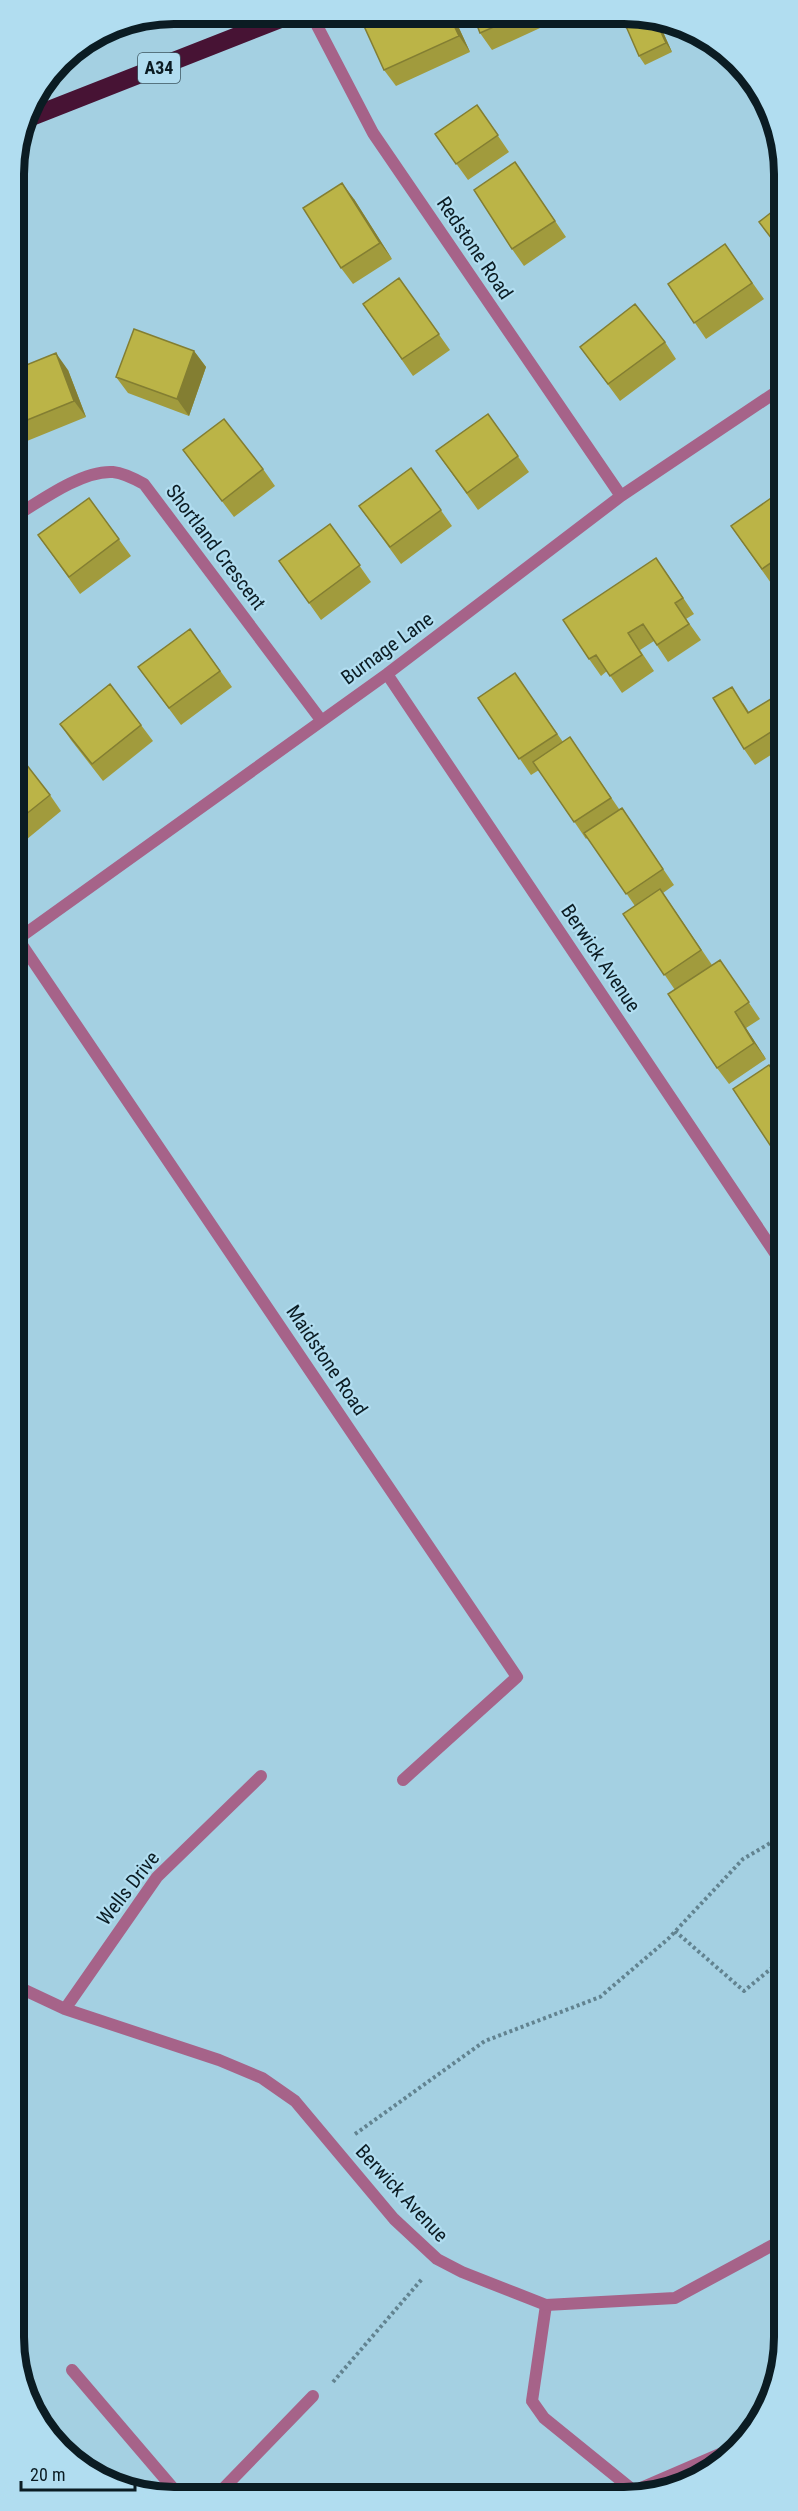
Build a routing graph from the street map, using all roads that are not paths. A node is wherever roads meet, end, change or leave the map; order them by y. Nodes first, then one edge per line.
1 (268, 24) edge
2 (316, 24) edge
3 (36, 115) edge
4 (774, 393) edge
5 (621, 496) junction
6 (24, 511) edge
7 (387, 674) junction
8 (321, 720) junction
9 (24, 934) edge
10 (24, 952) edge
11 (774, 1252) edge
12 (261, 1776) dead end
13 (403, 1779) dead end
14 (24, 1990) edge
15 (65, 2009) junction
16 (774, 2244) edge
17 (546, 2305) junction
18 (72, 2370) dead end
19 (313, 2396) road end
20 (715, 2456) edge
21 (647, 2485) edge
22 (172, 2487) edge
23 (225, 2487) edge
24 (629, 2487) edge

1 - 3 highway, A34
2 - 5 street, Redstone Road
4 - 5 street, Burnage Lane
5 - 7 street, Burnage Lane
6 - 8 street, Shortland Crescent
7 - 8 street, Burnage Lane
7 - 11 street, Berwick Avenue
8 - 9 street, Burnage Lane
10 - 13 street, Maidstone Road
12 - 15 street, Wells Drive
14 - 15 street, Berwick Avenue
15 - 17 street, Berwick Avenue
16 - 17 street, Berwick Avenue
17 - 24 street
18 - 22 street
19 - 23 street
20 - 21 street

